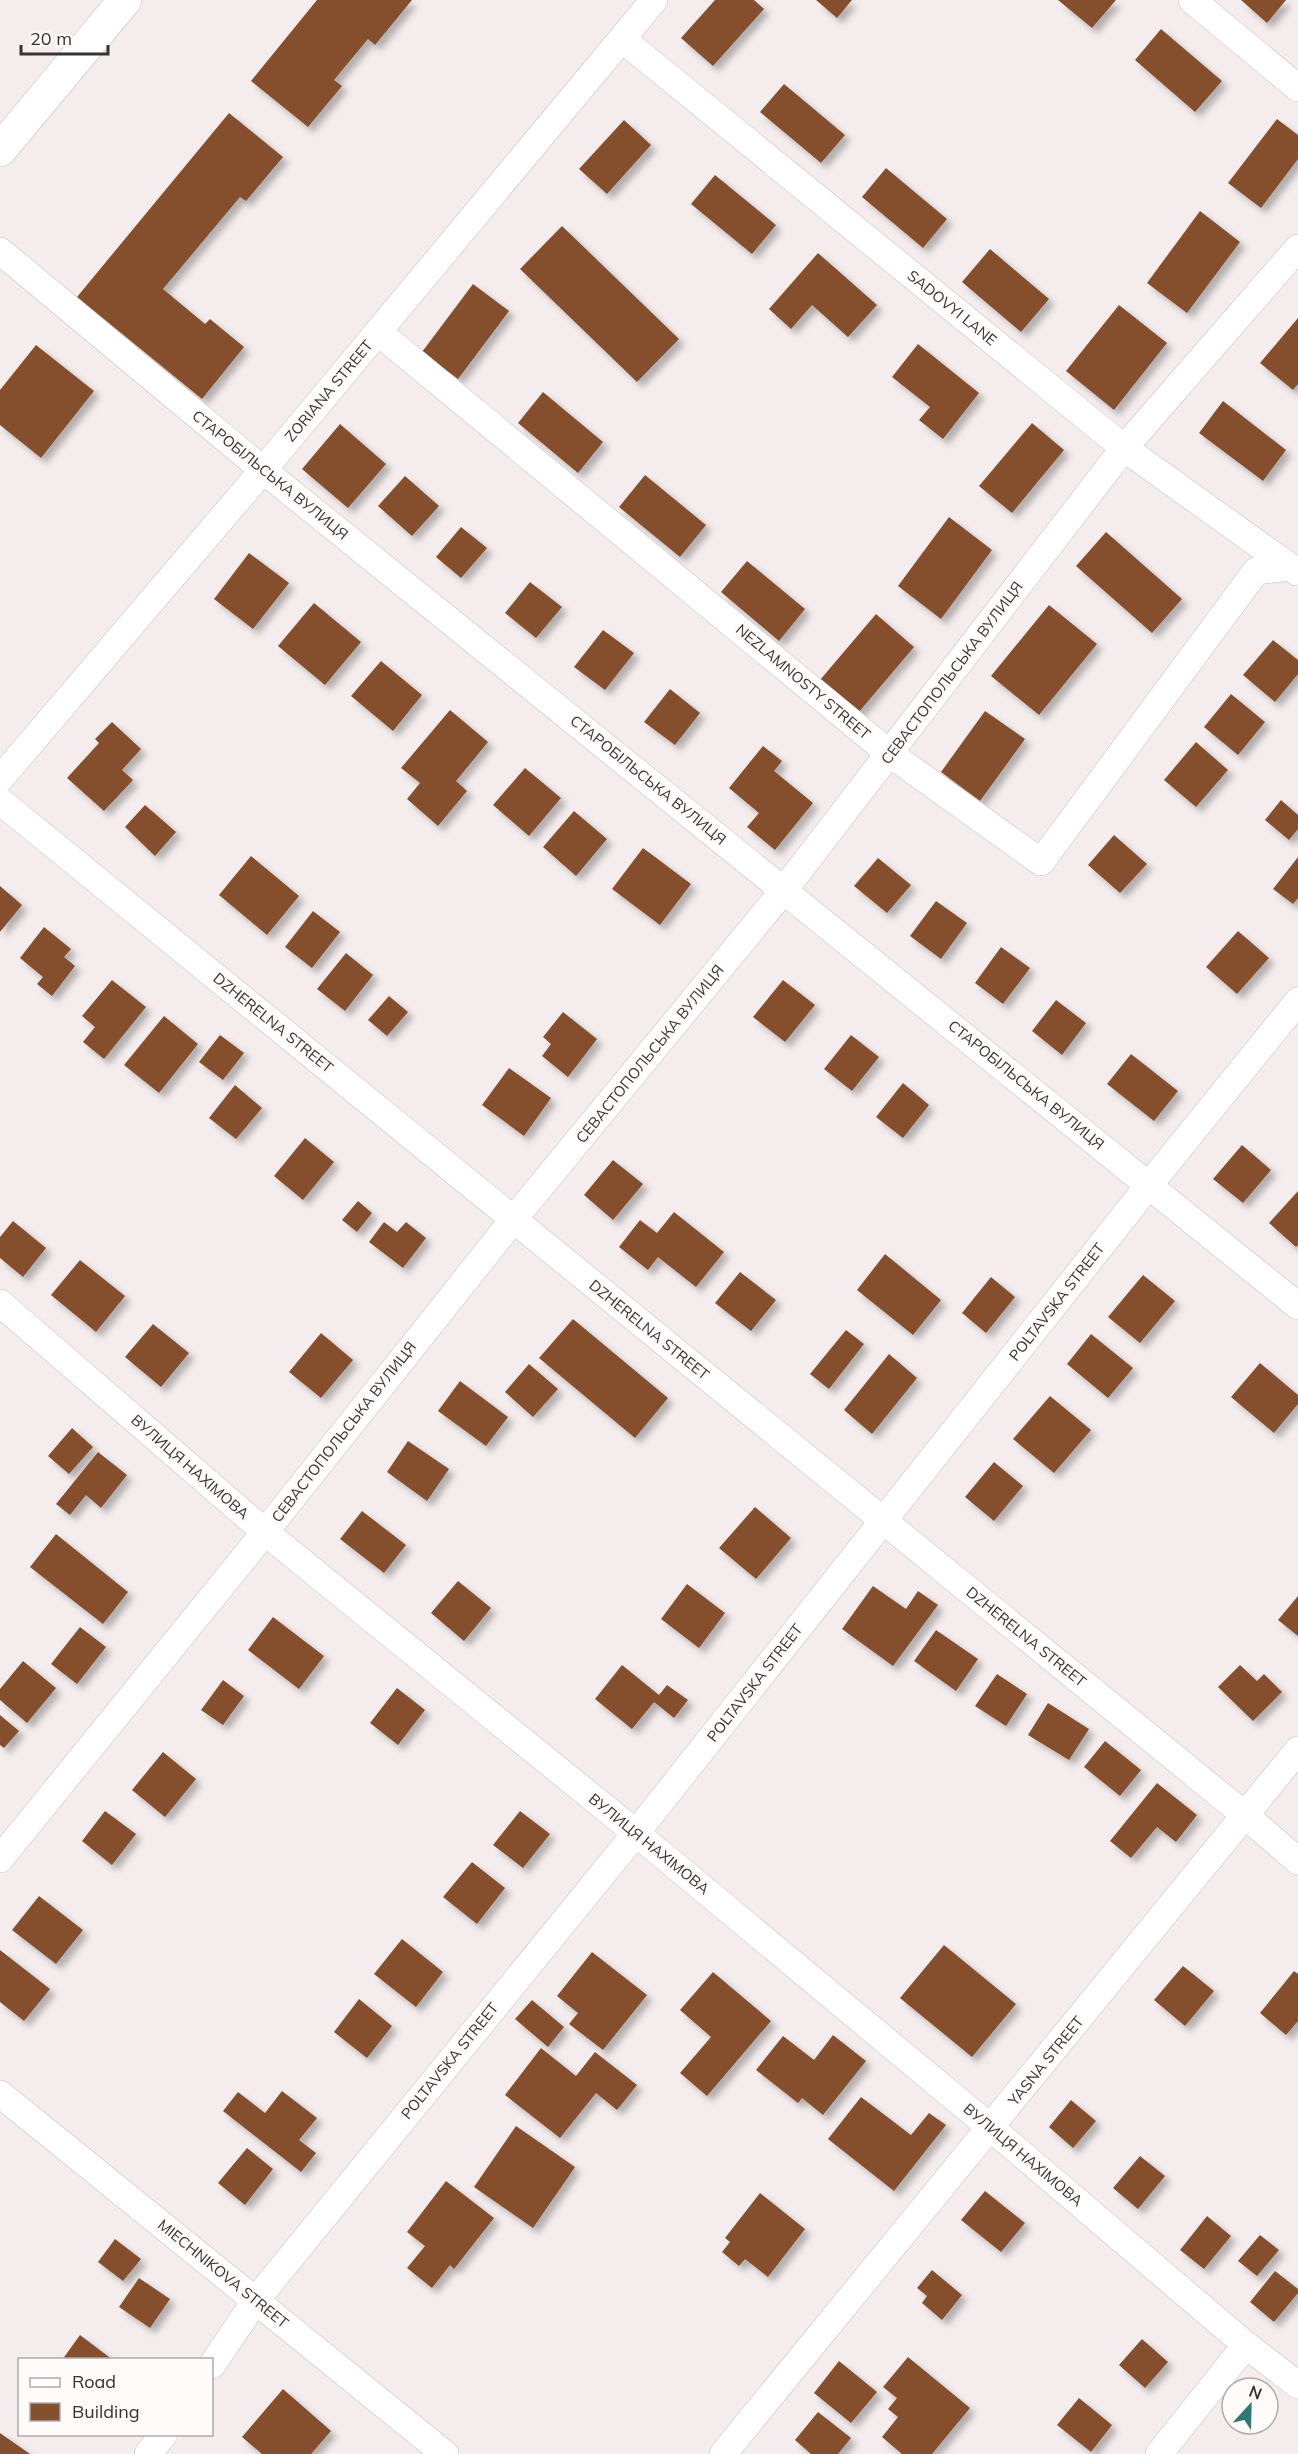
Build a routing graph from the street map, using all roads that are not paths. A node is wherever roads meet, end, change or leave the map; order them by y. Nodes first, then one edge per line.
1 (125, 0) edge
2 (654, 0) edge
3 (1192, 0) edge
4 (622, 39) junction
5 (1298, 88) edge
6 (0, 150) edge
7 (1298, 248) edge
8 (0, 251) edge
9 (378, 332) junction
10 (1124, 448) junction
11 (263, 470) junction
12 (1294, 570) edge
13 (890, 754) junction
14 (0, 779) edge
15 (0, 801) edge
16 (784, 890) junction
17 (1298, 1001) edge
18 (1149, 1185) junction
19 (513, 1220) junction
20 (1, 1305) edge
21 (1298, 1306) edge
22 (883, 1521) junction
23 (265, 1532) junction
24 (1298, 1750) edge
25 (1246, 1816) junction
26 (636, 1833) junction
27 (0, 1859) edge
28 (1298, 1861) edge
29 (0, 2094) edge
30 (991, 2128) junction
31 (256, 2300) junction
32 (1246, 2345) junction
33 (213, 2364) edge
34 (1298, 2385) edge
35 (445, 2454) edge
36 (723, 2454) edge
37 (1159, 2454) edge

1 - 6 main road
2 - 4 street, ZORIANA STREET
3 - 5 street
4 - 9 street, ZORIANA STREET
4 - 10 street, SADOVYI LANE
7 - 10 street, СЕВАСТОПОЛЬСЬКА ВУЛИЦЯ
8 - 11 street, СТАРОБІЛЬСЬКА ВУЛИЦЯ
9 - 11 street, ZORIANA STREET
9 - 13 street, NEZLAMNOSTY STREET
10 - 12 street, SADOVYI LANE
10 - 13 street, СЕВАСТОПОЛЬСЬКА ВУЛИЦЯ
11 - 14 street, ZORIANA STREET
11 - 16 street, СТАРОБІЛЬСЬКА ВУЛИЦЯ
12 - 13 street, NEZLAMNOSTY STREET
13 - 16 street, СЕВАСТОПОЛЬСЬКА ВУЛИЦЯ
15 - 19 street, DZHERELNA STREET
16 - 18 street, СТАРОБІЛЬСЬКА ВУЛИЦЯ
16 - 19 street, СЕВАСТОПОЛЬСЬКА ВУЛИЦЯ
17 - 18 street, POLTAVSKA STREET
18 - 21 street, СТАРОБІЛЬСЬКА ВУЛИЦЯ
18 - 22 street, POLTAVSKA STREET
19 - 22 street, DZHERELNA STREET
19 - 23 street, СЕВАСТОПОЛЬСЬКА ВУЛИЦЯ
20 - 23 street, ВУЛИЦЯ НАХІМОВА
22 - 25 street, DZHERELNA STREET
22 - 26 street, POLTAVSKA STREET
23 - 26 street, ВУЛИЦЯ НАХІМОВА
23 - 27 street, СЕВАСТОПОЛЬСЬКА ВУЛИЦЯ
24 - 25 street, YASNA STREET
25 - 28 street, DZHERELNA STREET
25 - 30 street, YASNA STREET
26 - 30 street, ВУЛИЦЯ НАХІМОВА
26 - 31 street, POLTAVSKA STREET
29 - 31 street, MIECHNIKOVA STREET
30 - 32 street, ВУЛИЦЯ НАХІМОВА
30 - 36 street, YASNA STREET
31 - 33 street, POLTAVSKA STREET
31 - 35 street, MIECHNIKOVA STREET
32 - 34 street, ВУЛИЦЯ НАХІМОВА
32 - 37 street

